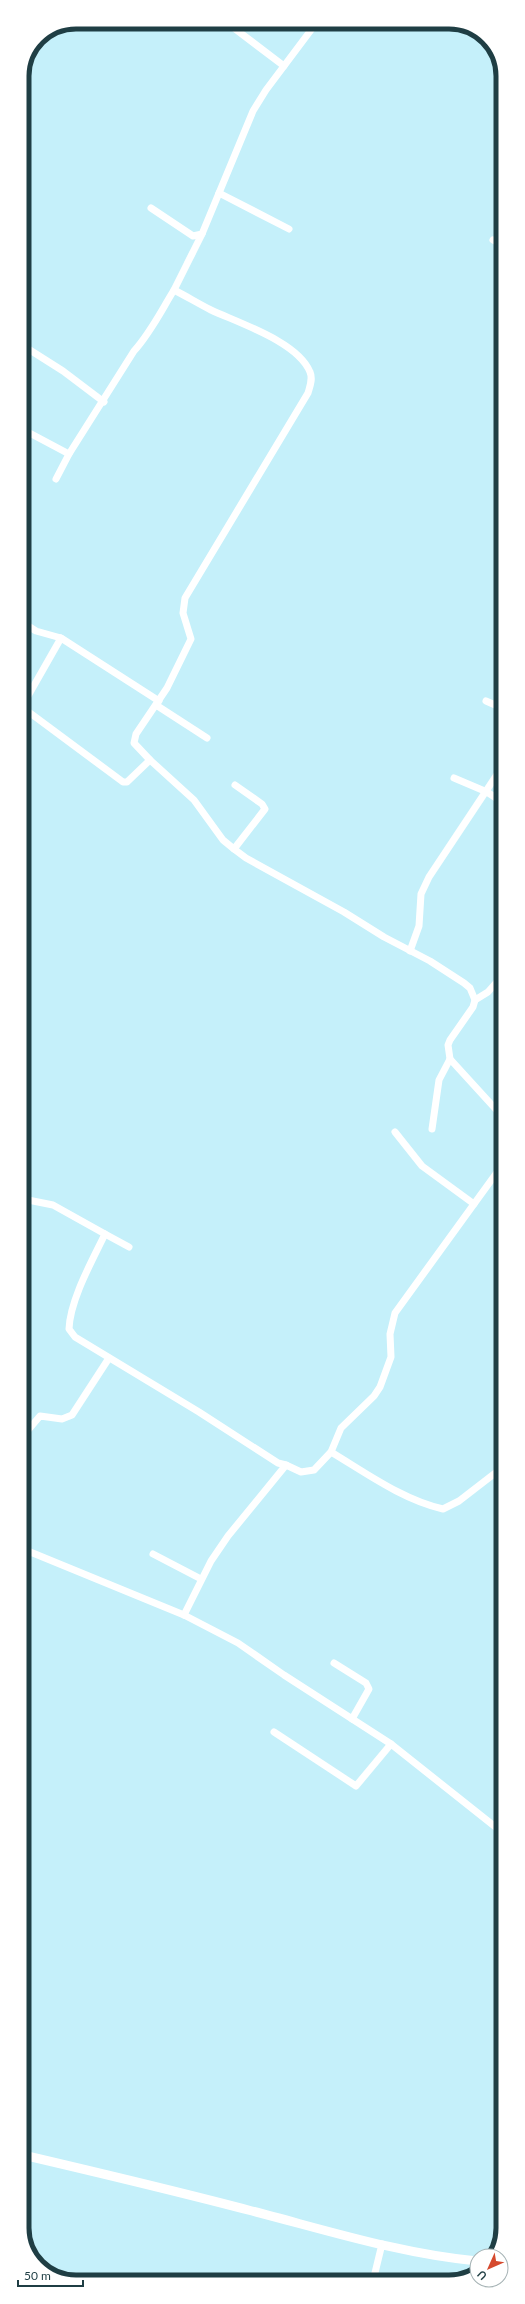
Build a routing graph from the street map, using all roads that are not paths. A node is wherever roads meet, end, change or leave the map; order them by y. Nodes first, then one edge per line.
1 (235, 29) edge
2 (312, 29) edge
3 (284, 66) junction
4 (219, 193) junction
5 (151, 208) dead end
6 (289, 229) dead end
7 (202, 234) junction
8 (493, 240) dead end
9 (496, 242) edge
10 (174, 290) junction
11 (29, 349) edge
12 (104, 402) junction
13 (29, 433) edge
14 (69, 454) junction
15 (56, 480) dead end
16 (29, 626) edge
17 (61, 638) junction
18 (29, 694) edge
19 (486, 701) dead end
20 (157, 703) junction
21 (496, 705) edge
22 (29, 712) edge
23 (207, 738) dead end
24 (150, 760) junction
25 (496, 777) edge
26 (454, 778) dead end
27 (235, 785) dead end
28 (487, 792) junction
29 (496, 798) edge
30 (234, 849) junction
31 (410, 950) junction
32 (496, 983) edge
33 (475, 1000) junction
34 (450, 1059) junction
35 (496, 1109) edge
36 (432, 1129) dead end
37 (395, 1132) dead end
38 (496, 1173) edge
39 (29, 1200) edge
40 (474, 1204) junction
41 (105, 1234) junction
42 (129, 1247) dead end
43 (109, 1358) junction
44 (29, 1429) dead end
45 (331, 1452) junction
46 (286, 1466) junction
47 (496, 1472) edge
48 (29, 1551) edge
49 (153, 1554) dead end
50 (201, 1578) junction
51 (184, 1615) junction
52 (334, 1663) dead end
53 (352, 1719) junction
54 (274, 1732) dead end
55 (391, 1744) junction
56 (496, 1827) edge
57 (29, 2156) edge
58 (382, 2244) junction
59 (469, 2260) edge
60 (374, 2275) edge

1 - 3 street
2 - 3 street
3 - 4 street
4 - 6 street
4 - 7 street
5 - 7 street
7 - 10 street
8 - 9 street
10 - 12 street
10 - 20 street
11 - 12 street
12 - 14 street
13 - 14 street
14 - 15 street
16 - 17 street
17 - 18 street
17 - 20 street
19 - 21 street
20 - 23 street
20 - 24 street
22 - 24 street
24 - 30 street
25 - 28 street
26 - 28 street
27 - 30 street
28 - 29 street
28 - 31 street
30 - 31 street
31 - 33 street
32 - 33 street
33 - 34 street
34 - 35 street
34 - 36 street
37 - 40 street
38 - 40 street
39 - 41 street
40 - 45 street
41 - 42 street
41 - 43 street
43 - 44 street
43 - 46 street
45 - 46 street
45 - 47 street
46 - 50 street
48 - 51 street
49 - 50 street
50 - 51 street
51 - 53 street
52 - 53 street
53 - 55 street
54 - 55 street
55 - 56 street
57 - 58 street
58 - 59 street
58 - 60 street

